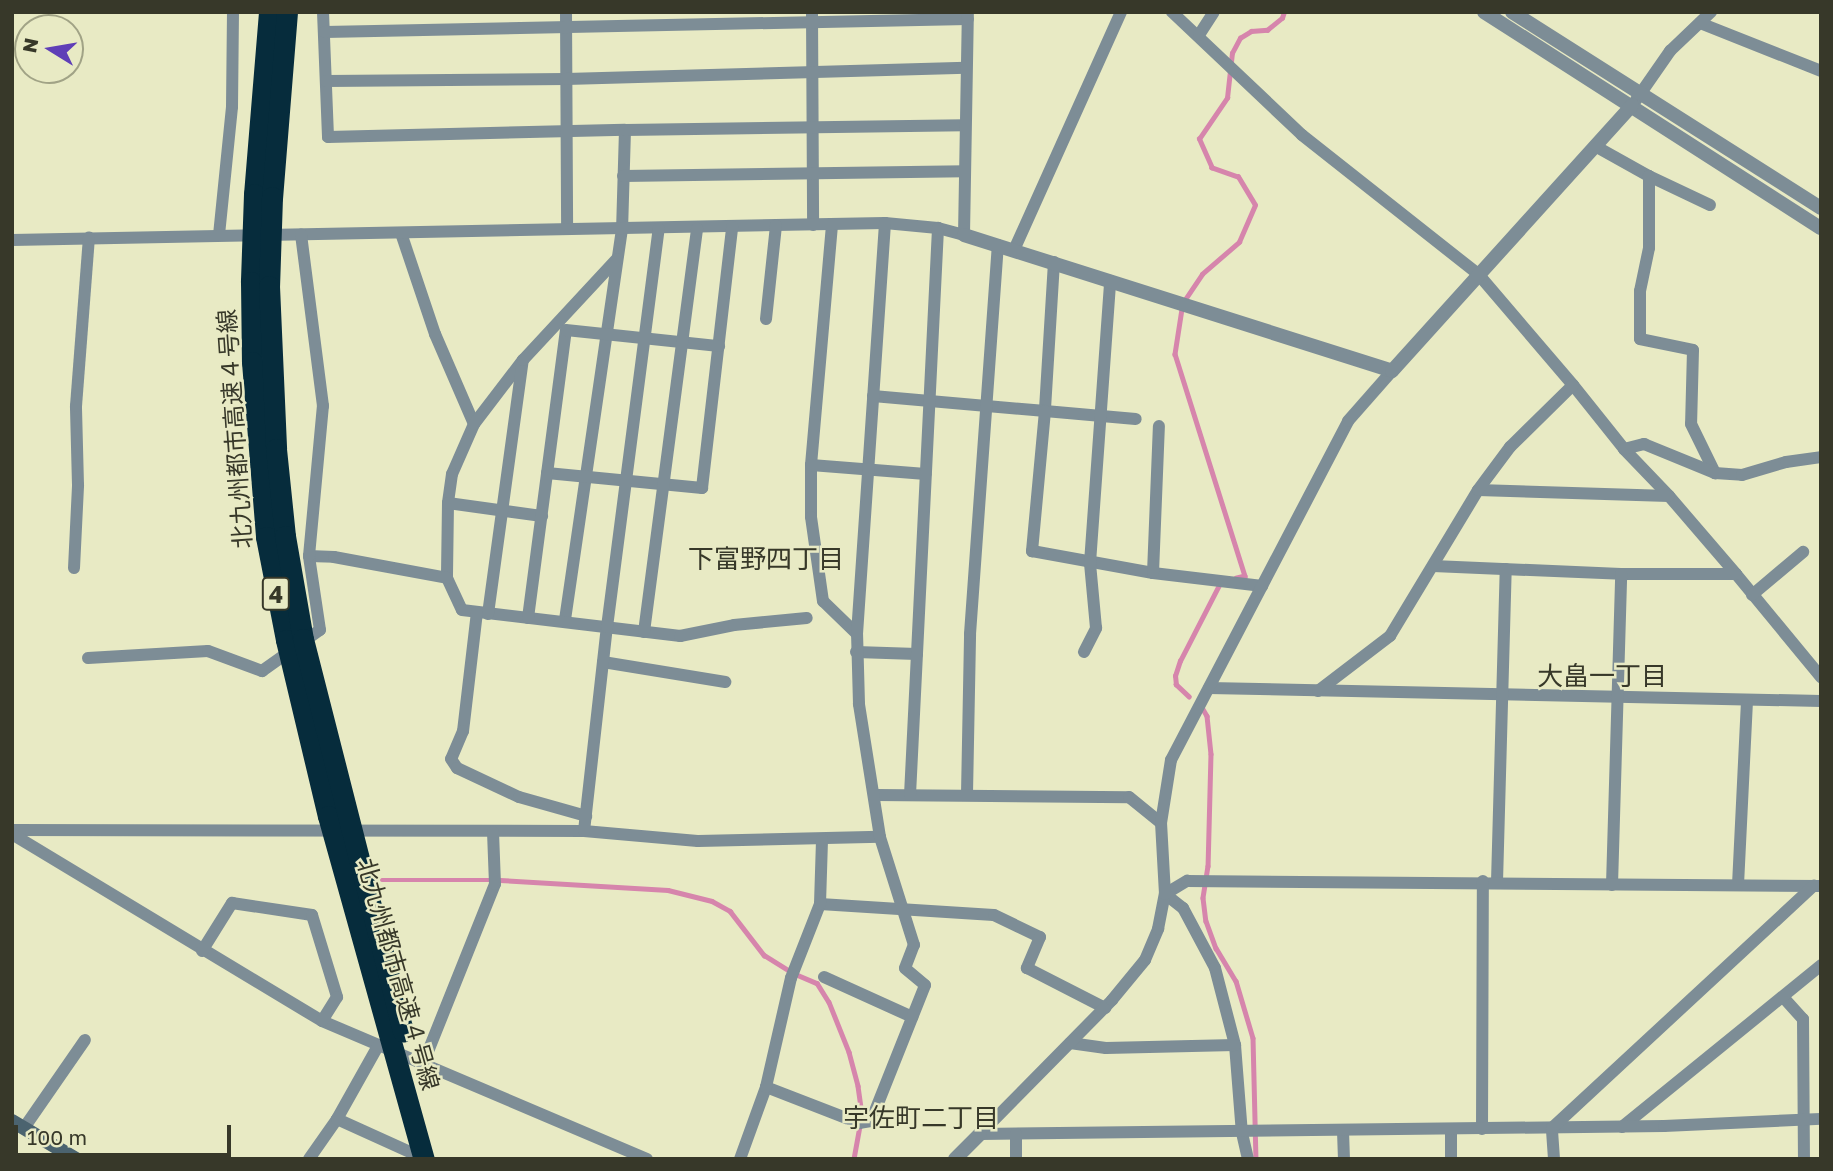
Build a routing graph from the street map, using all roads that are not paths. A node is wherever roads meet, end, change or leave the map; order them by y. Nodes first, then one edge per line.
1 (233, 12) edge
2 (269, 12) edge
3 (287, 12) edge
4 (323, 12) edge
5 (566, 12) edge
6 (1121, 12) edge
7 (1172, 12) edge
8 (1214, 12) edge
9 (1484, 12) edge
10 (1512, 12) edge
11 (1711, 12) edge
12 (968, 16) edge
13 (812, 17) edge
14 (1700, 23) junction
15 (566, 28) junction
16 (325, 32) junction
17 (1199, 35) junction
18 (966, 68) junction
19 (1821, 71) edge
20 (812, 72) junction
21 (566, 79) junction
22 (326, 80) junction
23 (1636, 100) junction
24 (964, 125) junction
25 (812, 127) junction
26 (566, 130) junction
27 (625, 130) junction
28 (1595, 146) junction
29 (965, 171) junction
30 (813, 173) junction
31 (623, 176) junction
32 (1649, 176) junction
33 (1710, 205) dead end
34 (1821, 208) edge
35 (885, 223) junction
36 (813, 225) junction
37 (832, 225) junction
38 (776, 226) junction
39 (732, 227) junction
40 (659, 228) junction
41 (697, 228) junction
42 (938, 228) junction
43 (1821, 228) edge
44 (567, 229) junction
45 (622, 229) junction
46 (401, 233) junction
47 (301, 234) junction
48 (219, 235) junction
49 (964, 235) junction
50 (89, 238) junction
51 (12, 240) edge
52 (998, 245) junction
53 (1014, 250) junction
54 (618, 258) junction
55 (1054, 262) junction
56 (1479, 275) junction
57 (1110, 281) junction
58 (766, 319) dead end
59 (606, 334) junction
60 (645, 338) junction
61 (682, 342) junction
62 (719, 346) junction
63 (523, 360) junction
64 (1392, 371) junction
65 (1573, 385) junction
66 (873, 396) junction
67 (930, 402) junction
68 (986, 406) junction
69 (1045, 411) junction
70 (1100, 415) junction
71 (1136, 419) dead end
72 (474, 424) junction
73 (1159, 426) dead end
74 (1624, 449) junction
75 (1821, 457) edge
76 (811, 465) junction
77 (869, 469) junction
78 (547, 472) junction
79 (1715, 473) junction
80 (926, 474) junction
81 (587, 477) junction
82 (626, 480) junction
83 (663, 484) junction
84 (1478, 491) junction
85 (1669, 496) junction
86 (448, 503) junction
87 (502, 509) junction
88 (541, 516) junction
89 (1803, 552) dead end
90 (309, 556) junction
91 (1090, 563) junction
92 (1433, 566) junction
93 (74, 568) dead end
94 (1506, 569) junction
95 (1153, 573) junction
96 (1621, 574) junction
97 (1736, 574) junction
98 (447, 578) junction
99 (1262, 586) junction
100 (1752, 595) junction
101 (482, 613) junction
102 (528, 618) junction
103 (807, 618) dead end
104 (565, 622) junction
105 (607, 627) junction
106 (644, 632) junction
107 (857, 634) junction
108 (856, 652) junction
109 (1084, 652) dead end
110 (917, 654) junction
111 (88, 658) dead end
112 (603, 662) junction
113 (1821, 677) edge
114 (725, 682) dead end
115 (1209, 688) junction
116 (1318, 691) junction
117 (1503, 694) junction
118 (1618, 698) junction
119 (1747, 700) junction
120 (1821, 701) edge
121 (967, 794) junction
122 (876, 795) junction
123 (910, 795) junction
124 (586, 816) junction
125 (1161, 823) junction
126 (584, 831) junction
127 (12, 832) edge
128 (493, 832) junction
129 (880, 837) junction
130 (822, 839) junction
131 (1483, 881) junction
132 (1497, 883) junction
133 (1612, 885) junction
134 (1738, 885) junction
135 (1817, 886) edge
136 (1165, 894) junction
137 (820, 904) junction
138 (902, 909) junction
139 (202, 951) junction
140 (1821, 965) edge
141 (824, 977) dead end
142 (1783, 997) junction
143 (1105, 1008) junction
144 (912, 1017) junction
145 (323, 1021) junction
146 (85, 1040) dead end
147 (1070, 1044) junction
148 (1235, 1045) junction
149 (378, 1046) junction
150 (423, 1064) junction
151 (766, 1087) junction
152 (337, 1119) junction
153 (1821, 1119) edge
154 (1804, 1120) junction
155 (18, 1124) edge
156 (1622, 1127) junction
157 (1552, 1128) junction
158 (1451, 1129) junction
159 (1482, 1129) junction
160 (1343, 1131) junction
161 (1242, 1133) junction
162 (981, 1134) junction
163 (1016, 1134) junction
164 (76, 1159) edge
165 (309, 1159) edge
166 (425, 1159) edge
167 (439, 1159) edge
168 (648, 1159) edge
169 (740, 1159) edge
170 (955, 1159) edge
171 (1016, 1159) edge
172 (1248, 1159) edge
173 (1344, 1159) edge
174 (1451, 1159) edge
175 (1553, 1159) edge
176 (1804, 1159) edge

1 - 48 street
2 - 166 highway, 北九州都市高速４号線 / 4, bridge
3 - 167 highway, 北九州都市高速４号線 / 4, bridge
4 - 16 street
5 - 15 street
6 - 53 street
7 - 17 street
8 - 17 street
9 - 23 street
10 - 23 street
11 - 14 street
12 - 13 street
12 - 18 street
13 - 15 street
13 - 20 street
14 - 19 street
14 - 23 street
15 - 16 street
15 - 21 street
16 - 22 street
17 - 56 street
18 - 20 street
18 - 24 street
20 - 21 street
20 - 25 street
21 - 22 street
21 - 26 street
22 - 26 street
23 - 28 street
23 - 34 street
23 - 43 street
24 - 25 street
24 - 29 street
25 - 27 street
25 - 30 street
26 - 27 street
26 - 44 street
27 - 31 street
28 - 32 street
28 - 56 street
29 - 30 street
29 - 49 street
30 - 31 street
30 - 36 street
31 - 45 street
32 - 33 street
32 - 79 street
35 - 37 street
35 - 42 street
35 - 66 street
36 - 37 street
36 - 38 street
37 - 76 street
38 - 39 street
38 - 58 street
39 - 41 street
39 - 62 street
40 - 41 street
40 - 45 street
40 - 60 street
41 - 61 street
42 - 49 street
42 - 67 street
44 - 45 street
44 - 46 street
45 - 54 street
46 - 47 street
46 - 72 street
47 - 48 street
47 - 90 street
48 - 50 street
49 - 52 street
50 - 51 street
50 - 93 street
52 - 53 street
52 - 68 street
53 - 55 street
54 - 59 street
54 - 63 street
55 - 57 street
55 - 69 street
56 - 64 street
56 - 65 street
57 - 64 street
57 - 70 street
59 - 60 street
59 - 78 street
59 - 81 street
60 - 61 street
60 - 82 street
61 - 62 street
61 - 83 street
62 - 83 street
63 - 72 street
63 - 87 street
64 - 99 street
65 - 74 street
65 - 84 street
66 - 67 street
66 - 77 street
67 - 68 street
67 - 80 street
68 - 69 street
68 - 121 street
69 - 70 street
69 - 91 street
70 - 71 street
70 - 91 street
72 - 86 street
73 - 95 street
74 - 79 street
74 - 85 street
75 - 79 street
76 - 77 street
76 - 107 street
77 - 80 street
77 - 107 street
78 - 81 street
78 - 88 street
80 - 110 street
81 - 82 street
81 - 104 street
82 - 83 street
82 - 105 street
83 - 106 street
84 - 85 street
84 - 92 street
85 - 97 street
86 - 87 street
86 - 98 street
87 - 88 street
87 - 101 street
88 - 102 street
89 - 100 street
90 - 98 street
90 - 111 street
91 - 95 street
91 - 109 street
92 - 94 street
92 - 116 street
94 - 96 street
94 - 117 street
95 - 99 street
96 - 97 street
96 - 118 street
97 - 100 street
98 - 101 street
99 - 115 street
100 - 113 street
101 - 102 street
101 - 124 street
102 - 104 street
103 - 106 street
104 - 105 street
105 - 106 street
105 - 112 street
107 - 108 street
108 - 110 street
108 - 122 street
110 - 123 street
112 - 114 street
112 - 124 street
115 - 116 street
115 - 125 street
116 - 117 street
117 - 118 street
117 - 132 street
118 - 119 street
118 - 133 street
119 - 120 street
119 - 134 street
121 - 123 street
121 - 125 street
122 - 123 street
122 - 129 street
124 - 126 street
125 - 136 street
126 - 128 street
126 - 130 street
127 - 128 street
127 - 139 street
128 - 150 street
129 - 130 street
129 - 138 street
130 - 137 street
131 - 132 street
131 - 136 street
131 - 159 street
132 - 133 street
133 - 134 street
134 - 135 street
135 - 157 street
136 - 143 street
136 - 148 street
137 - 138 street
137 - 151 street
138 - 143 street
138 - 144 street
139 - 145 street
139 - 145 street
140 - 142 street
141 - 144 street
142 - 154 street
142 - 156 street
143 - 147 street
144 - 151 street
145 - 149 street
146 - 155 street
147 - 148 street
147 - 162 street
148 - 161 street
149 - 150 street
149 - 152 street
150 - 168 street
151 - 169 street
152 - 165 street
152 - 166 street
153 - 154 street
154 - 156 street
154 - 176 street
155 - 164 main road
156 - 157 street
157 - 159 street
157 - 175 street
158 - 159 street
158 - 160 street
158 - 174 street
160 - 161 street
160 - 173 street
161 - 163 street
161 - 172 street
162 - 163 street
162 - 170 street
163 - 171 street

